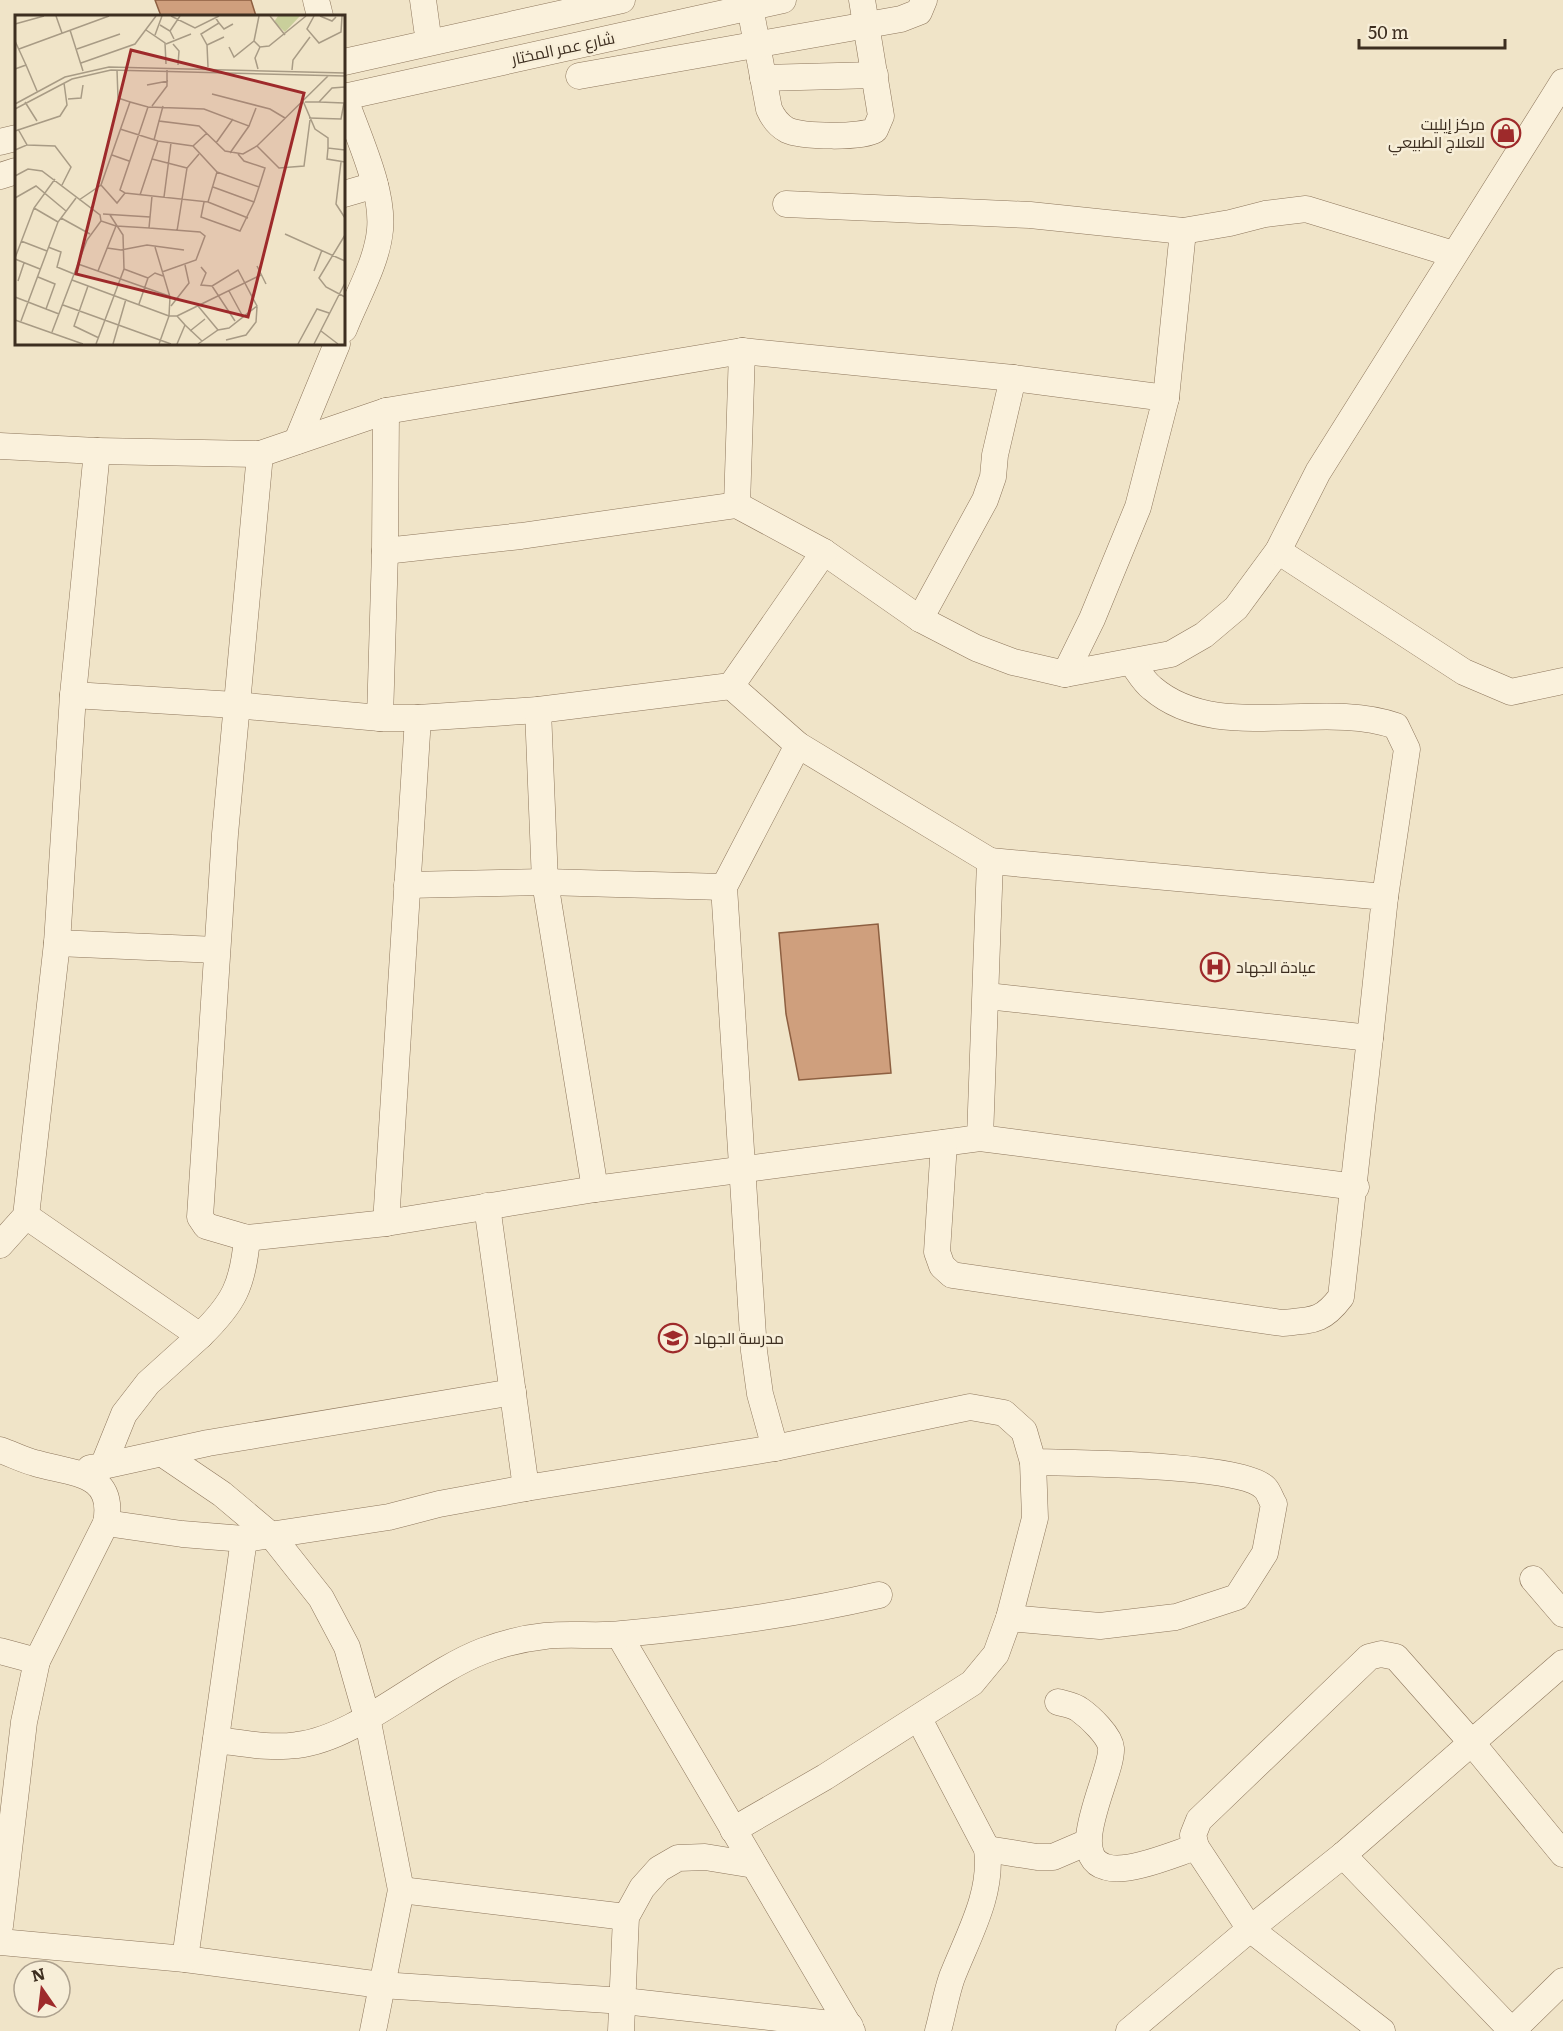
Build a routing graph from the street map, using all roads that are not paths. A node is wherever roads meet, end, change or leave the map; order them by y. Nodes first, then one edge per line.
1 (316, 0) edge
2 (423, 0) edge
3 (564, 0) edge
4 (622, 0) edge
5 (783, 0) edge
6 (862, 0) edge
7 (924, 0) edge
8 (750, 7) junction
9 (320, 15) edge
10 (666, 26) junction
11 (867, 26) junction
12 (428, 36) junction
13 (758, 44) junction
14 (345, 46) edge
15 (672, 58) junction
16 (345, 62) edge
17 (875, 75) junction
18 (436, 76) junction
19 (579, 76) dead end
20 (763, 78) junction
21 (1563, 82) edge
22 (345, 97) edge
23 (345, 100) edge
24 (15, 138) edge
25 (0, 142) edge
26 (15, 171) edge
27 (0, 176) edge
28 (375, 185) junction
29 (345, 194) edge
30 (786, 204) dead end
31 (1183, 231) junction
32 (1453, 254) junction
33 (345, 327) edge
34 (338, 345) edge
35 (742, 351) junction
36 (1013, 378) junction
37 (1166, 398) junction
38 (386, 411) junction
39 (297, 441) junction
40 (0, 446) edge
41 (97, 451) junction
42 (260, 454) junction
43 (737, 505) junction
44 (386, 551) junction
45 (1278, 551) junction
46 (824, 552) junction
47 (920, 619) junction
48 (1132, 663) junction
49 (1065, 674) junction
50 (1563, 681) edge
51 (731, 686) junction
52 (73, 695) junction
53 (235, 705) junction
54 (538, 710) junction
55 (381, 718) junction
56 (418, 718) junction
57 (798, 746) junction
58 (990, 861) junction
59 (544, 882) junction
60 (407, 885) junction
61 (724, 887) junction
62 (1385, 897) junction
63 (57, 943) junction
64 (217, 950) junction
65 (987, 996) junction
66 (1370, 1038) junction
67 (980, 1138) junction
68 (944, 1143) junction
69 (743, 1172) junction
70 (1356, 1187) junction
71 (595, 1189) junction
72 (488, 1206) junction
73 (26, 1216) junction
74 (386, 1223) junction
75 (247, 1238) junction
76 (0, 1245) edge
77 (200, 1336) junction
78 (513, 1392) junction
79 (775, 1448) junction
80 (0, 1450) edge
81 (163, 1454) junction
82 (1033, 1462) junction
83 (103, 1466) junction
84 (72, 1472) junction
85 (526, 1488) junction
86 (106, 1522) junction
87 (272, 1536) junction
88 (244, 1539) junction
89 (1533, 1579) dead end
90 (879, 1595) dead end
91 (1563, 1614) edge
92 (1010, 1618) junction
93 (619, 1635) junction
94 (0, 1651) edge
95 (37, 1661) junction
96 (1563, 1663) edge
97 (1058, 1702) dead end
98 (367, 1717) junction
99 (919, 1719) junction
100 (216, 1740) junction
101 (1472, 1743) junction
102 (734, 1830) junction
103 (1088, 1842) junction
104 (1196, 1847) junction
105 (987, 1849) junction
106 (1563, 1854) edge
107 (1343, 1855) junction
108 (754, 1865) junction
109 (401, 1890) junction
110 (626, 1917) junction
111 (0, 1926) edge
112 (1250, 1929) junction
113 (0, 1942) edge
114 (185, 1959) junction
115 (1563, 1981) edge
116 (381, 1985) junction
117 (624, 2001) junction
118 (851, 2029) edge
119 (373, 2031) edge
120 (621, 2031) edge
121 (938, 2031) edge
122 (1129, 2031) edge
123 (1382, 2031) edge
124 (1512, 2031) edge

1 - 9 street
2 - 12 street
3 - 12 street
4 - 12 street, شارع عمر المختار
5 - 8 street, شارع عمر المختار
6 - 11 street
7 - 11 street
8 - 10 street, شارع عمر المختار
8 - 13 street
10 - 15 street
10 - 18 street, شارع عمر المختار
11 - 13 street
11 - 17 street
12 - 14 street
12 - 16 street, شارع عمر المختار
12 - 18 street
13 - 15 street
13 - 20 street
15 - 19 street
17 - 20 street
17 - 20 street
18 - 22 street, شارع عمر المختار
21 - 32 street
23 - 28 street
24 - 25 street
26 - 27 street
28 - 29 street
28 - 33 street
30 - 31 street
31 - 32 street
31 - 37 street
32 - 45 street
34 - 39 street
35 - 36 street
35 - 38 street
35 - 43 street
36 - 37 street
36 - 47 street
37 - 49 street
38 - 39 street
38 - 44 street
39 - 42 street
40 - 41 street
41 - 42 street
41 - 52 street
42 - 53 street
43 - 44 street
43 - 46 street
44 - 55 street
45 - 48 street
45 - 50 street
46 - 47 street
46 - 51 street
47 - 49 street
48 - 49 street
48 - 62 street
51 - 54 street
51 - 57 street
52 - 53 street
52 - 63 street
53 - 55 street
53 - 64 street
54 - 56 street
54 - 59 street
55 - 56 street
56 - 60 street
57 - 58 street
57 - 61 street
58 - 62 street
58 - 65 street
59 - 60 street
59 - 61 street
59 - 71 street
60 - 74 street
61 - 69 street
62 - 66 street
63 - 64 street
63 - 73 street
64 - 75 street
65 - 66 street
65 - 67 street
66 - 70 street
67 - 68 street
67 - 70 street
68 - 69 street
68 - 70 street
69 - 71 street
69 - 79 street
71 - 72 street
72 - 74 street
72 - 78 street
73 - 76 street
73 - 77 street
74 - 75 street
75 - 77 street
77 - 83 street
78 - 81 street
78 - 85 street
79 - 82 street
79 - 85 street
80 - 84 street
81 - 83 street
81 - 87 street
82 - 92 street
82 - 92 street
83 - 84 street
84 - 86 street
85 - 87 street
86 - 88 street
86 - 95 street
87 - 88 street
87 - 98 street
88 - 100 street
89 - 91 street
90 - 93 street
92 - 99 street
93 - 98 street
93 - 102 street
94 - 95 street
95 - 111 street
96 - 101 street
97 - 103 street
98 - 100 street
98 - 109 street
99 - 102 street
99 - 105 street
100 - 114 street
101 - 104 street
101 - 106 street
101 - 107 street
102 - 108 street
103 - 104 street
103 - 105 street
104 - 112 street
105 - 121 street
107 - 112 street
107 - 124 street
108 - 110 street
108 - 118 street
109 - 110 street
109 - 116 street
110 - 117 street
112 - 122 street
112 - 123 street
113 - 114 street
114 - 116 street
115 - 124 street
116 - 117 street
116 - 119 street
117 - 118 street
117 - 120 street

